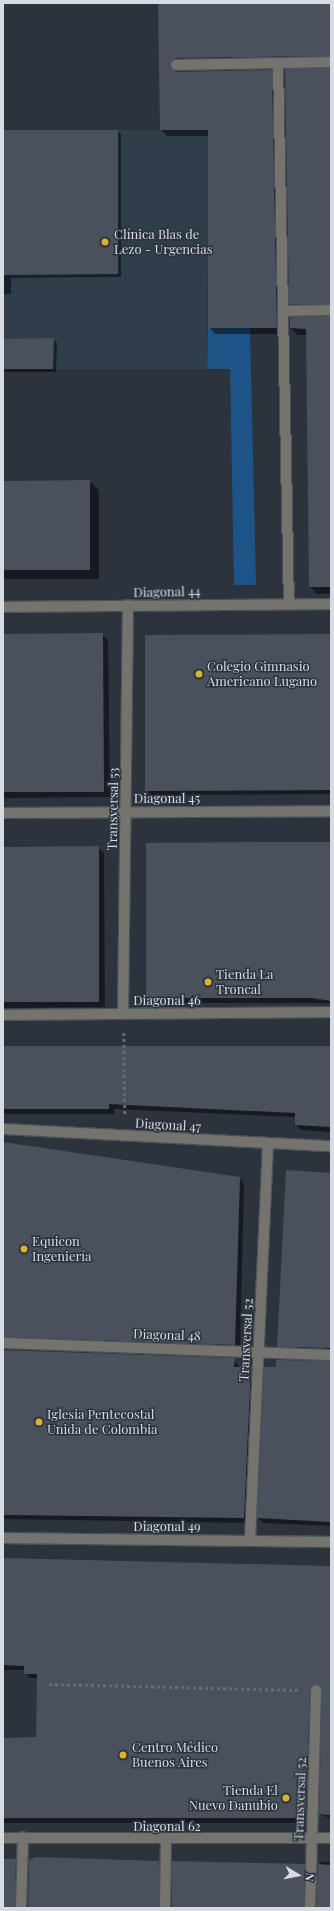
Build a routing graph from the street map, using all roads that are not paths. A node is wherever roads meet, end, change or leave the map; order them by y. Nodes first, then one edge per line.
1 (331, 62) edge
2 (278, 63) junction
3 (176, 64) dead end
4 (283, 310) junction
5 (331, 310) edge
6 (289, 604) junction
7 (331, 604) edge
8 (128, 605) junction
9 (3, 607) edge
10 (126, 811) junction
11 (331, 811) edge
12 (3, 813) edge
13 (331, 1012) edge
14 (123, 1013) junction
15 (3, 1015) edge
16 (3, 1129) edge
17 (268, 1143) junction
18 (331, 1146) edge
19 (3, 1343) edge
20 (258, 1351) junction
21 (331, 1355) edge
22 (3, 1538) edge
23 (250, 1540) junction
24 (331, 1542) edge
25 (316, 1690) road end
26 (3, 1838) edge
27 (23, 1838) junction
28 (312, 1838) junction
29 (331, 1838) edge
30 (166, 1839) junction
31 (21, 1908) edge
32 (165, 1908) edge
33 (310, 1908) edge

1 - 2 street
2 - 3 street
2 - 4 street
4 - 5 street
4 - 6 street
6 - 7 street, Diagonal 44
6 - 8 street, Diagonal 44
8 - 9 street, Diagonal 44
8 - 10 street, Transversal 53
10 - 11 street, Diagonal 45
10 - 12 street, Diagonal 45
10 - 14 street, Transversal 53
13 - 14 street, Diagonal 46
14 - 15 street, Diagonal 46
16 - 17 street, Diagonal 47
17 - 18 street, Diagonal 47
17 - 20 street, Transversal 52
19 - 20 street, Diagonal 48
20 - 21 street, Diagonal 48
20 - 23 street, Transversal 52
22 - 23 street, Diagonal 49
23 - 24 street, Diagonal 49
25 - 28 street, Transversal 52
26 - 27 street, Diagonal 62
27 - 30 street, Diagonal 62
27 - 31 street
28 - 29 street, Diagonal 62
28 - 30 street, Diagonal 62
28 - 33 street, Transversal 52
30 - 32 street

